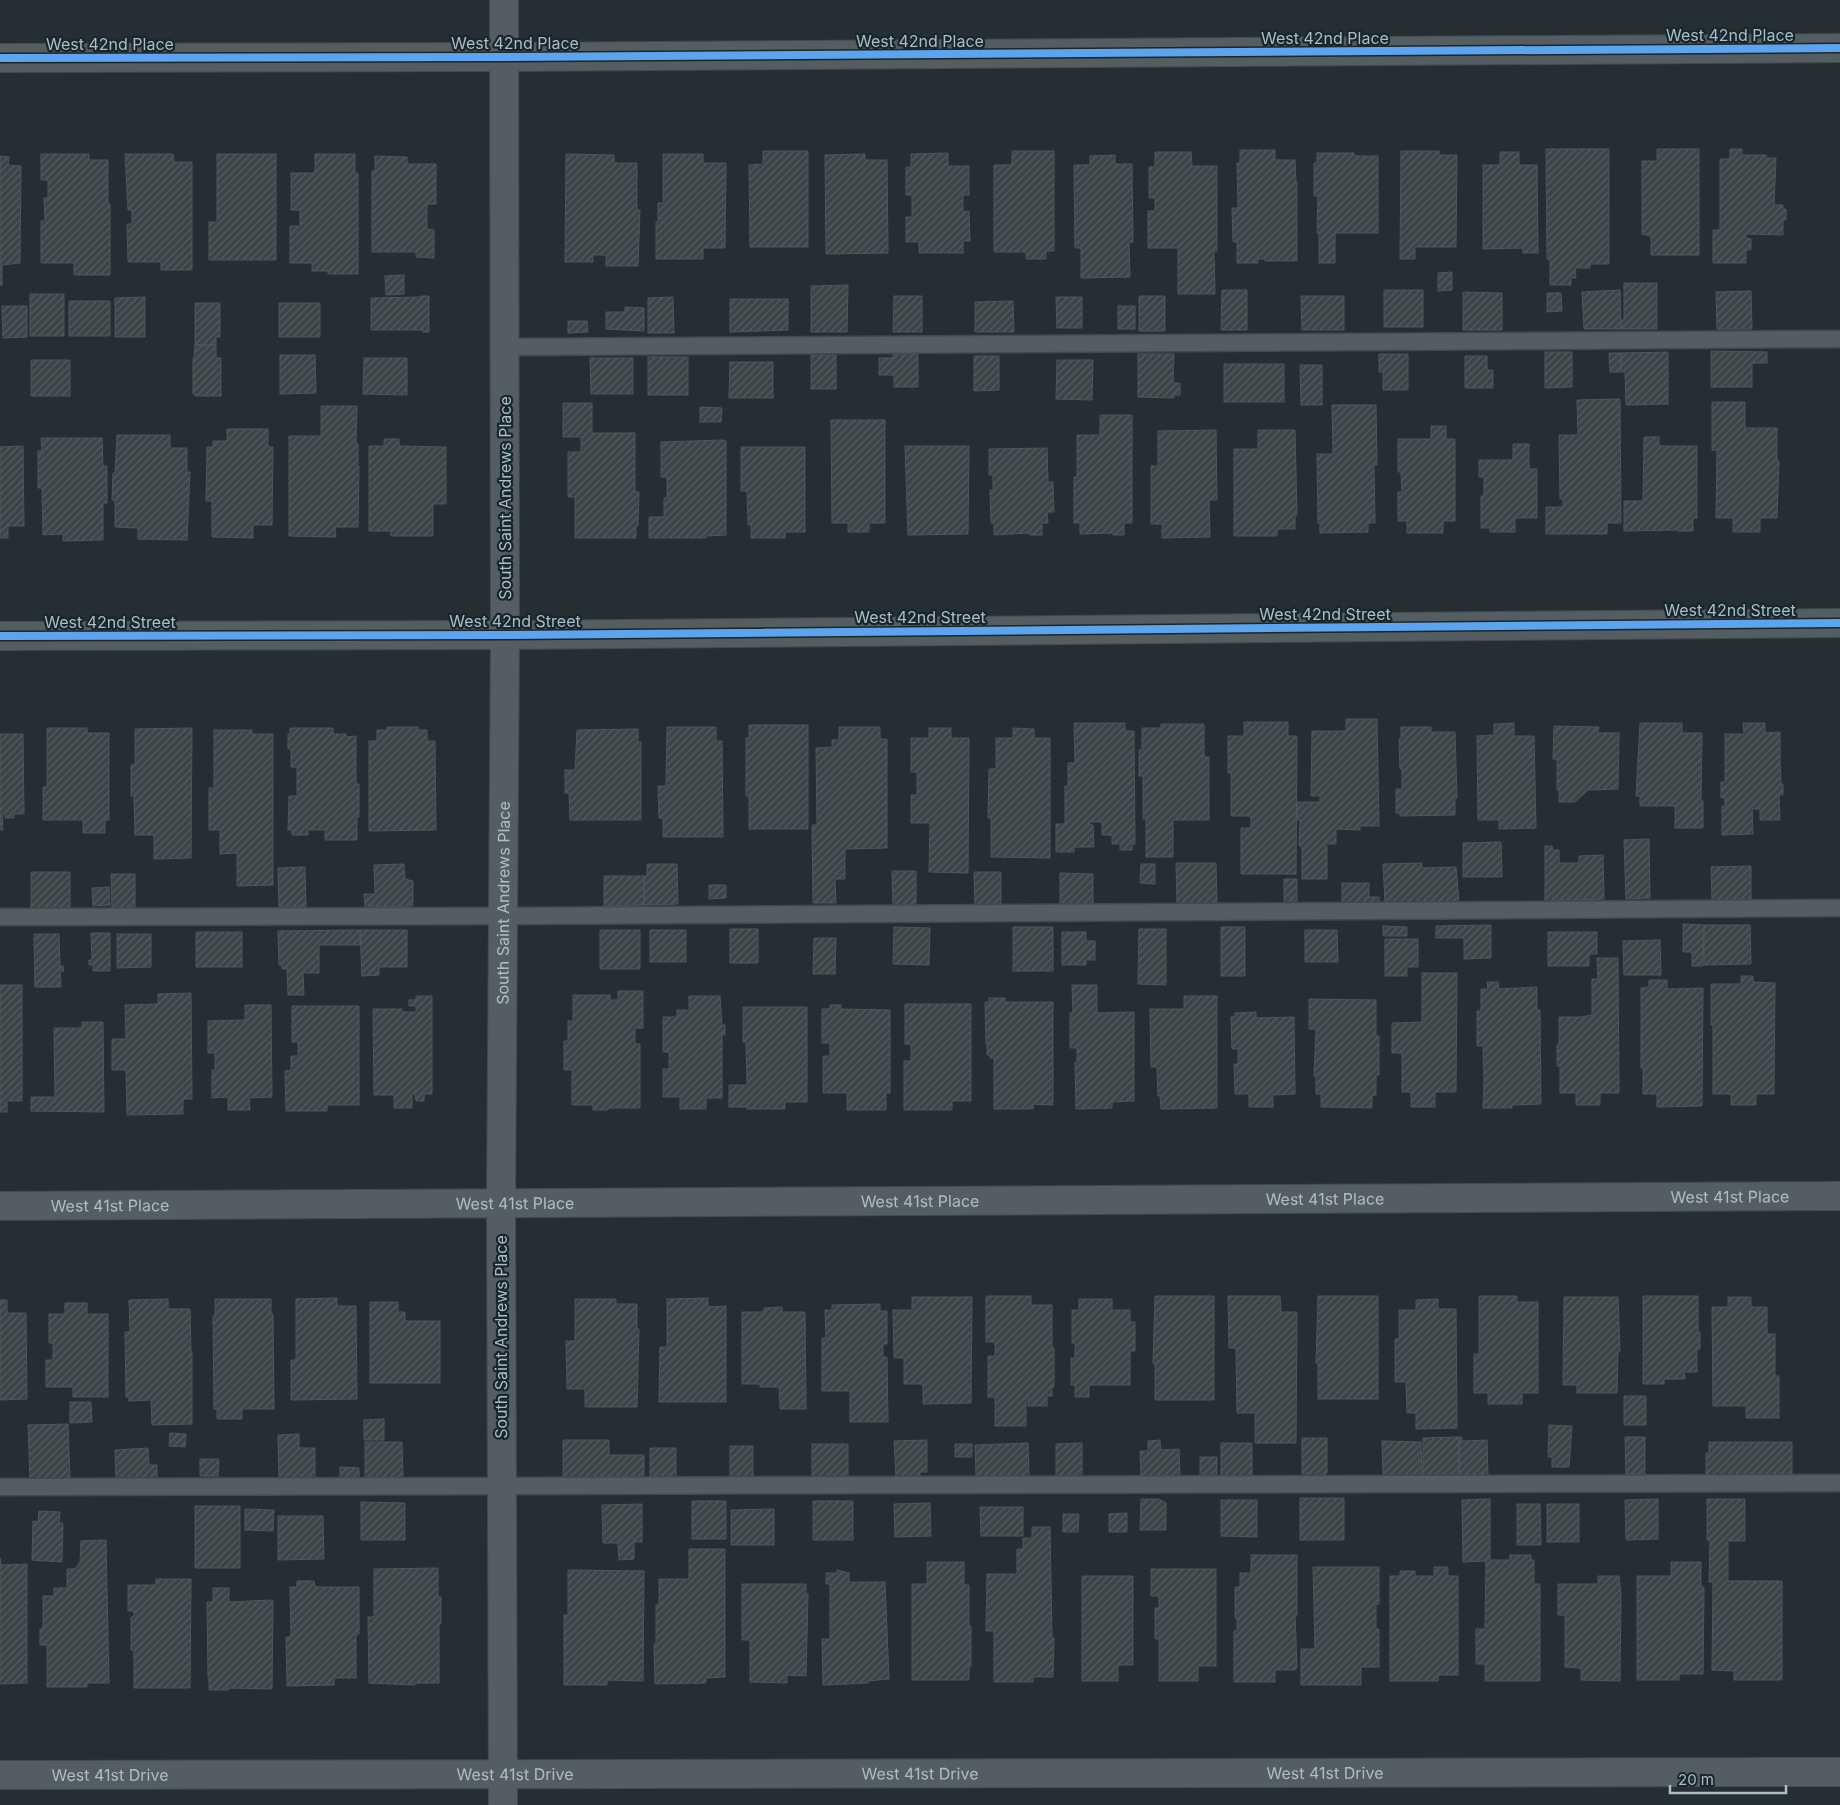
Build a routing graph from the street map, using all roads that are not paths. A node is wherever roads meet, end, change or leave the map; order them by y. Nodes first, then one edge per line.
1 (504, 0) edge
2 (1840, 48) edge
3 (504, 57) junction
4 (0, 58) edge
5 (1840, 339) edge
6 (505, 347) junction
7 (1840, 623) edge
8 (505, 635) junction
9 (0, 636) edge
10 (1840, 908) edge
11 (503, 916) junction
12 (0, 917) edge
13 (1840, 1196) edge
14 (501, 1204) junction
15 (0, 1206) edge
16 (1840, 1483) edge
17 (502, 1486) junction
18 (0, 1487) edge
19 (1840, 1772) edge
20 (502, 1774) junction
21 (0, 1776) edge
22 (503, 1805) edge

1 - 3 street, South Saint Andrews Place
2 - 3 street, West 42nd Place
3 - 4 street, West 42nd Place
3 - 6 street, South Saint Andrews Place
5 - 6 lane
6 - 8 street, South Saint Andrews Place
7 - 8 street, West 42nd Street
8 - 9 street, West 42nd Street
8 - 11 street, South Saint Andrews Place
10 - 11 lane
11 - 12 lane
11 - 14 street, South Saint Andrews Place
13 - 14 street, West 41st Place
14 - 15 street, West 41st Place
14 - 17 street, South Saint Andrews Place
16 - 17 lane
17 - 18 lane
17 - 20 street, South Saint Andrews Place
19 - 20 street, West 41st Drive
20 - 21 street, West 41st Drive
20 - 22 street, South Saint Andrews Place

